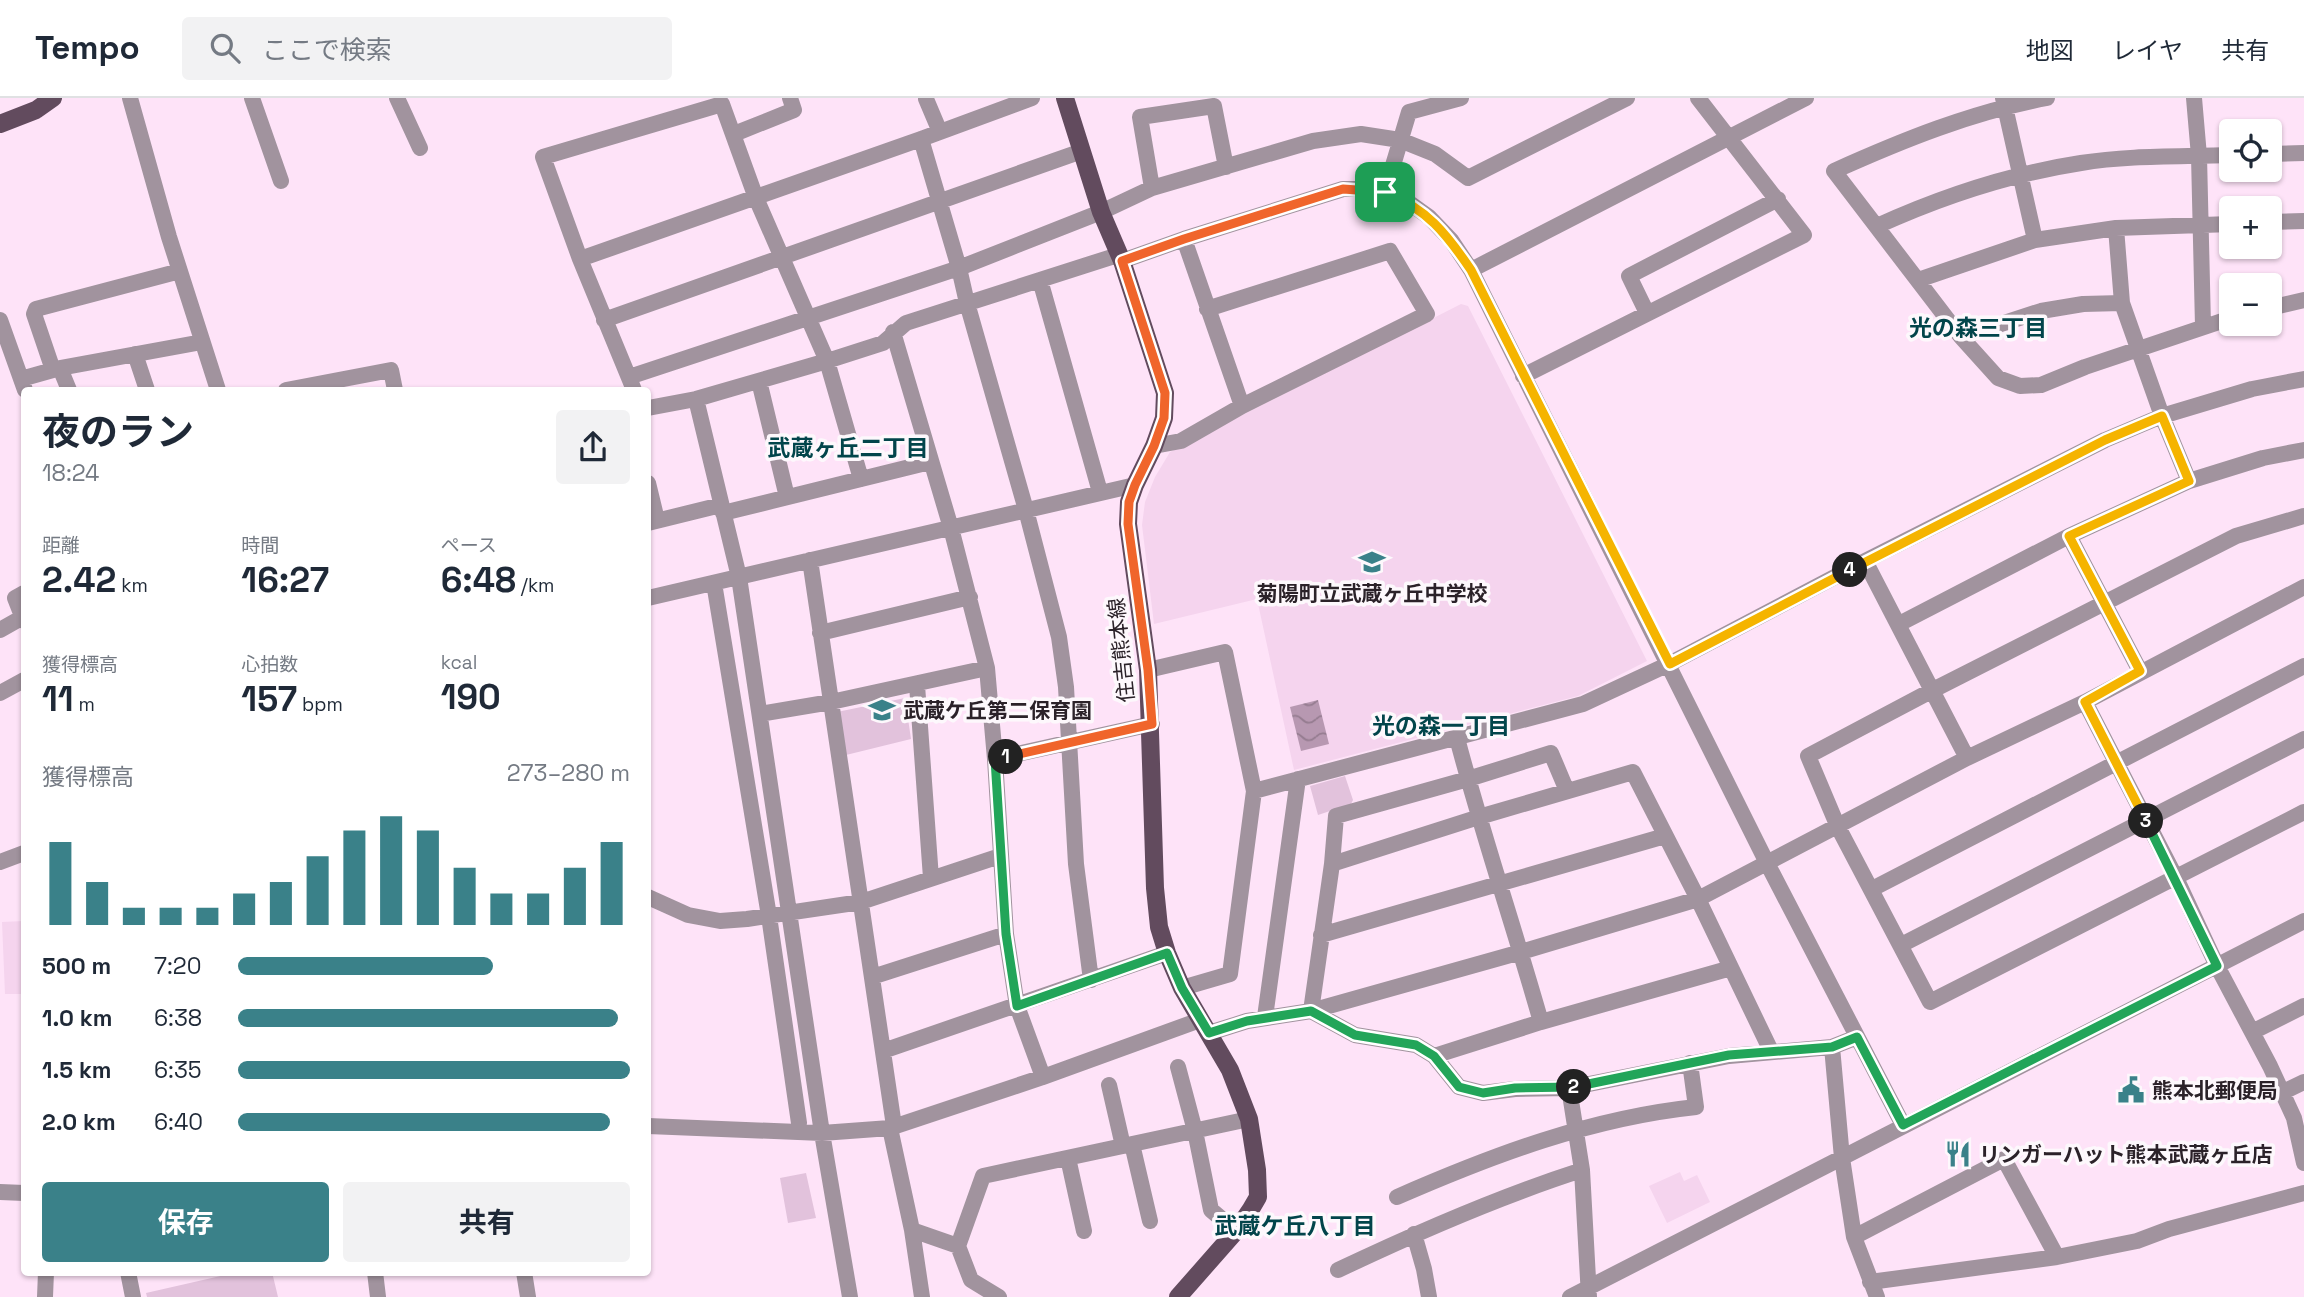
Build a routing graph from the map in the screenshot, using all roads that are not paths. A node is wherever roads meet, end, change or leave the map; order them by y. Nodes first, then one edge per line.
1 (53, 98) edge
2 (130, 98) edge
3 (252, 98) edge
4 (397, 98) edge
5 (790, 98) edge
6 (1032, 98) edge
7 (1065, 98) edge
8 (1461, 98) edge
9 (1627, 98) edge
10 (1698, 98) edge
11 (1806, 98) edge
12 (2047, 98) edge
13 (2194, 98) edge
14 (926, 99) edge
15 (2003, 102) edge
16 (1779, 103) edge
17 (0, 124) edge
18 (940, 132) junction
19 (734, 134) junction
20 (1730, 137) junction
21 (921, 139) junction
22 (1400, 140) junction
23 (420, 148) dead end
24 (1082, 151) junction
25 (2304, 153) edge
26 (2282, 154) edge
27 (2219, 155) edge
28 (2199, 156) junction
29 (1226, 167) junction
30 (2020, 174) junction
31 (281, 181) dead end
32 (1152, 188) junction
33 (1385, 192) junction
34 (755, 198) junction
35 (1778, 199) junction
36 (940, 203) junction
37 (1101, 212) junction
38 (2304, 220) edge
39 (2282, 221) edge
40 (2219, 224) edge
41 (2199, 225) junction
42 (1877, 226) junction
43 (2116, 228) junction
44 (1184, 239) junction
45 (2035, 240) junction
46 (782, 257) junction
47 (1120, 258) junction
48 (580, 259) junction
49 (959, 268) junction
50 (1471, 270) junction
51 (180, 271) junction
52 (1040, 280) junction
53 (1918, 280) junction
54 (2304, 300) edge
55 (967, 303) junction
56 (2122, 303) junction
57 (2282, 305) edge
58 (1207, 309) junction
59 (1647, 313) junction
60 (809, 319) junction
61 (0, 320) edge
62 (604, 320) junction
63 (2219, 321) edge
64 (2203, 326) junction
65 (893, 332) junction
66 (1961, 337) junction
67 (202, 342) junction
68 (2138, 349) junction
69 (135, 354) junction
70 (827, 361) junction
71 (57, 369) junction
72 (1523, 376) junction
73 (2304, 379) edge
74 (760, 381) junction
75 (631, 384) edge
76 (23, 385) edge
77 (67, 387) edge
78 (146, 387) edge
79 (217, 387) edge
80 (302, 387) edge
81 (395, 387) edge
82 (696, 399) junction
83 (1242, 406) junction
84 (651, 407) edge
85 (2162, 416) junction
86 (1154, 446) junction
87 (2304, 450) edge
88 (930, 462) junction
89 (861, 479) junction
90 (2189, 481) junction
91 (1135, 485) junction
92 (1100, 492) junction
93 (787, 497) junction
94 (722, 509) junction
95 (1026, 510) junction
96 (2304, 516) edge
97 (652, 522) edge
98 (951, 528) junction
99 (2069, 536) junction
100 (810, 560) junction
101 (1865, 561) junction
102 (739, 577) junction
103 (714, 583) junction
104 (2304, 587) edge
105 (21, 595) edge
106 (651, 597) edge
107 (970, 597) junction
108 (2104, 602) junction
109 (21, 612) edge
110 (21, 620) edge
111 (1899, 624) junction
112 (0, 630) edge
113 (820, 633) junction
114 (1670, 664) junction
115 (2304, 666) edge
116 (987, 668) junction
117 (1148, 670) junction
118 (2140, 671) junction
119 (21, 682) edge
120 (916, 685) junction
121 (1931, 691) junction
122 (0, 693) edge
123 (831, 702) junction
124 (2085, 702) junction
125 (760, 714) junction
126 (1152, 724) junction
127 (1457, 738) junction
128 (2304, 739) edge
129 (1069, 743) junction
130 (1967, 758) junction
131 (995, 759) junction
132 (2116, 763) junction
133 (1298, 779) junction
134 (1468, 779) junction
135 (1254, 791) junction
136 (1566, 791) junction
137 (2304, 811) edge
138 (1479, 817) junction
139 (2146, 821) junction
140 (1838, 827) junction
141 (1665, 835) junction
142 (21, 854) edge
143 (1000, 856) junction
144 (0, 862) edge
145 (1767, 863) junction
146 (1332, 864) junction
147 (931, 877) junction
148 (2176, 878) junction
149 (1500, 884) junction
150 (1872, 889) junction
151 (651, 898) edge
152 (1698, 899) junction
153 (861, 902) junction
154 (789, 913) junction
155 (769, 916) junction
156 (2304, 921) edge
157 (1006, 934) junction
158 (1321, 934) junction
159 (1901, 945) junction
160 (1521, 952) junction
161 (1167, 953) junction
162 (2217, 966) junction
163 (1731, 968) junction
164 (872, 977) junction
165 (1091, 980) junction
166 (1182, 988) junction
167 (1017, 1006) junction
168 (2304, 1006) edge
169 (1311, 1011) junction
170 (1265, 1017) junction
171 (1541, 1022) junction
172 (1205, 1026) junction
173 (2252, 1032) junction
174 (1857, 1037) junction
175 (1832, 1047) junction
176 (883, 1051) junction
177 (1771, 1051) junction
178 (1434, 1056) junction
179 (1690, 1063) junction
180 (1178, 1067) dead end
181 (1043, 1077) junction
182 (2304, 1082) edge
183 (1109, 1085) dead end
184 (1569, 1088) junction
185 (2281, 1093) junction
186 (1249, 1119) junction
187 (799, 1123) dead end
188 (1903, 1125) junction
189 (651, 1126) edge
190 (892, 1127) junction
191 (1576, 1130) junction
192 (1195, 1131) junction
193 (822, 1133) junction
194 (1127, 1145) junction
195 (1068, 1158) junction
196 (1842, 1158) junction
197 (2304, 1163) edge
198 (1582, 1170) junction
199 (0, 1192) edge
200 (21, 1193) edge
201 (2304, 1193) edge
202 (1397, 1198) dead end
203 (1150, 1221) dead end
204 (912, 1230) junction
205 (1084, 1231) dead end
206 (1236, 1231) junction
207 (1414, 1234) junction
208 (1854, 1237) junction
209 (958, 1246) junction
210 (2057, 1258) junction
211 (1339, 1270) dead end
212 (46, 1276) edge
213 (129, 1276) edge
214 (375, 1276) edge
215 (525, 1276) edge
216 (1589, 1293) edge
217 (1873, 1293) edge
218 (45, 1297) edge
219 (133, 1297) edge
220 (378, 1297) edge
221 (528, 1297) edge
222 (850, 1297) edge
223 (922, 1297) edge
224 (999, 1297) edge
225 (1178, 1297) edge
226 (1429, 1297) edge
227 (1570, 1297) edge

1 - 17 main road
2 - 51 street
3 - 31 street
4 - 23 street
5 - 19 street
6 - 18 street
7 - 24 main road, 住吉熊本線
8 - 22 street
9 - 22 street
10 - 20 street
11 - 16 street
12 - 15 street
13 - 28 street
14 - 18 street
15 - 30 street
15 - 42 street
16 - 20 street
18 - 21 street
19 - 34 street
19 - 48 street
20 - 35 street
20 - 50 street
21 - 34 street
21 - 36 street
22 - 29 street
22 - 33 street
24 - 36 street
24 - 37 main road, 住吉熊本線
25 - 26 street
27 - 28 street
28 - 30 street
28 - 41 street
29 - 32 street
29 - 32 street
30 - 42 street
30 - 45 street
32 - 37 street
33 - 44 street
33 - 50 street
34 - 46 street
34 - 48 street
35 - 59 street
35 - 59 street
36 - 46 street
36 - 49 street
37 - 47 main road, 住吉熊本線
37 - 49 street
38 - 39 street
40 - 41 street
41 - 43 street
41 - 64 street
42 - 53 street
43 - 45 street
43 - 56 street
44 - 47 street
44 - 58 street
45 - 53 street
46 - 60 street
46 - 62 street
47 - 52 street
47 - 86 main road, 住吉熊本線
48 - 62 street
49 - 55 street
49 - 60 street
50 - 72 street
51 - 67 street
51 - 71 street
52 - 55 street
52 - 92 street
53 - 66 street
54 - 57 street
55 - 65 street
55 - 95 street
56 - 66 street
56 - 68 street
58 - 83 street
58 - 83 street
59 - 72 street
60 - 70 street
60 - 75 street
61 - 76 street
62 - 75 street
63 - 64 street
64 - 68 street
65 - 70 street
65 - 88 street
66 - 68 street
67 - 69 street
67 - 79 street
68 - 85 street
69 - 71 street
69 - 78 street
70 - 74 street
70 - 89 street
71 - 76 street
71 - 77 street
72 - 114 street
73 - 85 street
74 - 82 street
74 - 93 street
80 - 81 street
82 - 84 street
82 - 94 street
83 - 86 street
85 - 90 street
85 - 101 street
86 - 91 main road, 住吉熊本線
87 - 90 street
88 - 89 street
88 - 98 street
89 - 93 street
90 - 99 street
91 - 92 street
91 - 117 main road, 住吉熊本線
92 - 95 street
93 - 94 street
94 - 97 street
94 - 102 street
95 - 98 street
95 - 129 street
96 - 108 street
98 - 100 street
98 - 107 street
99 - 108 street
99 - 111 street
100 - 102 street
100 - 113 street
101 - 111 street
101 - 114 street
102 - 103 street
102 - 125 street
103 - 106 street
103 - 155 street
104 - 118 street
105 - 109 street
107 - 113 street
107 - 116 street
108 - 118 street
108 - 121 street
110 - 112 street
111 - 121 street
113 - 123 street
114 - 127 street
114 - 145 street
115 - 132 street
116 - 120 street
116 - 131 street
117 - 126 main road, 住吉熊本線
117 - 135 street
118 - 124 street
119 - 122 street
120 - 123 street
120 - 147 street
121 - 130 street
121 - 140 street
123 - 125 street
123 - 153 street
124 - 130 street
124 - 132 street
125 - 154 street
126 - 129 street
126 - 161 main road, 住吉熊本線
127 - 133 street
127 - 134 street
128 - 139 street
129 - 131 street
129 - 165 street
130 - 140 street
131 - 143 street
132 - 139 street
132 - 150 street
133 - 135 street
133 - 170 street
134 - 136 street
134 - 138 street
134 - 146 street
135 - 166 street
136 - 138 street
136 - 141 street
137 - 148 street
138 - 146 street
138 - 149 street
139 - 148 street
139 - 159 street
140 - 145 street
140 - 150 street
141 - 149 street
141 - 152 street
142 - 144 street
143 - 147 street
143 - 157 street
145 - 152 street
145 - 174 street
146 - 158 street
147 - 153 street
148 - 159 street
148 - 162 street
149 - 158 street
149 - 160 street
150 - 159 street
151 - 155 street
152 - 160 street
152 - 163 street
153 - 154 street
153 - 164 street
154 - 155 street
154 - 193 street
155 - 187 street
156 - 162 street
157 - 164 street
157 - 167 street
158 - 169 street
160 - 169 street
160 - 171 street
161 - 165 street
161 - 166 main road, 住吉熊本線
162 - 173 street
162 - 188 street
163 - 171 street
163 - 177 street
164 - 176 street
165 - 167 street
166 - 172 main road, 住吉熊本線
167 - 176 street
167 - 181 street
168 - 173 street
169 - 170 street
169 - 178 street
170 - 172 street
171 - 178 street
172 - 181 street
172 - 186 main road, 住吉熊本線
173 - 185 street
174 - 175 street
174 - 188 street
175 - 177 street
175 - 196 street
176 - 190 street
177 - 179 street
178 - 184 street
179 - 184 street
179 - 191 street
180 - 192 street
181 - 190 street
182 - 185 street
183 - 194 street
184 - 191 street
185 - 197 street
186 - 192 street
186 - 206 main road, 住吉熊本線
188 - 196 street
189 - 193 street
190 - 193 street
190 - 204 street
191 - 198 street
191 - 202 street
192 - 194 street
192 - 206 street
193 - 222 street
194 - 195 street
194 - 203 street
195 - 205 street
195 - 209 street
196 - 208 street
196 - 216 street
198 - 207 street
198 - 216 street
199 - 200 street
201 - 210 street
204 - 209 street
204 - 223 street
206 - 225 main road, 住吉熊本線
207 - 211 street
207 - 226 street
208 - 210 street
208 - 217 street
209 - 224 street
210 - 217 street
212 - 218 street
213 - 219 street
214 - 220 street
215 - 221 street
216 - 227 street

